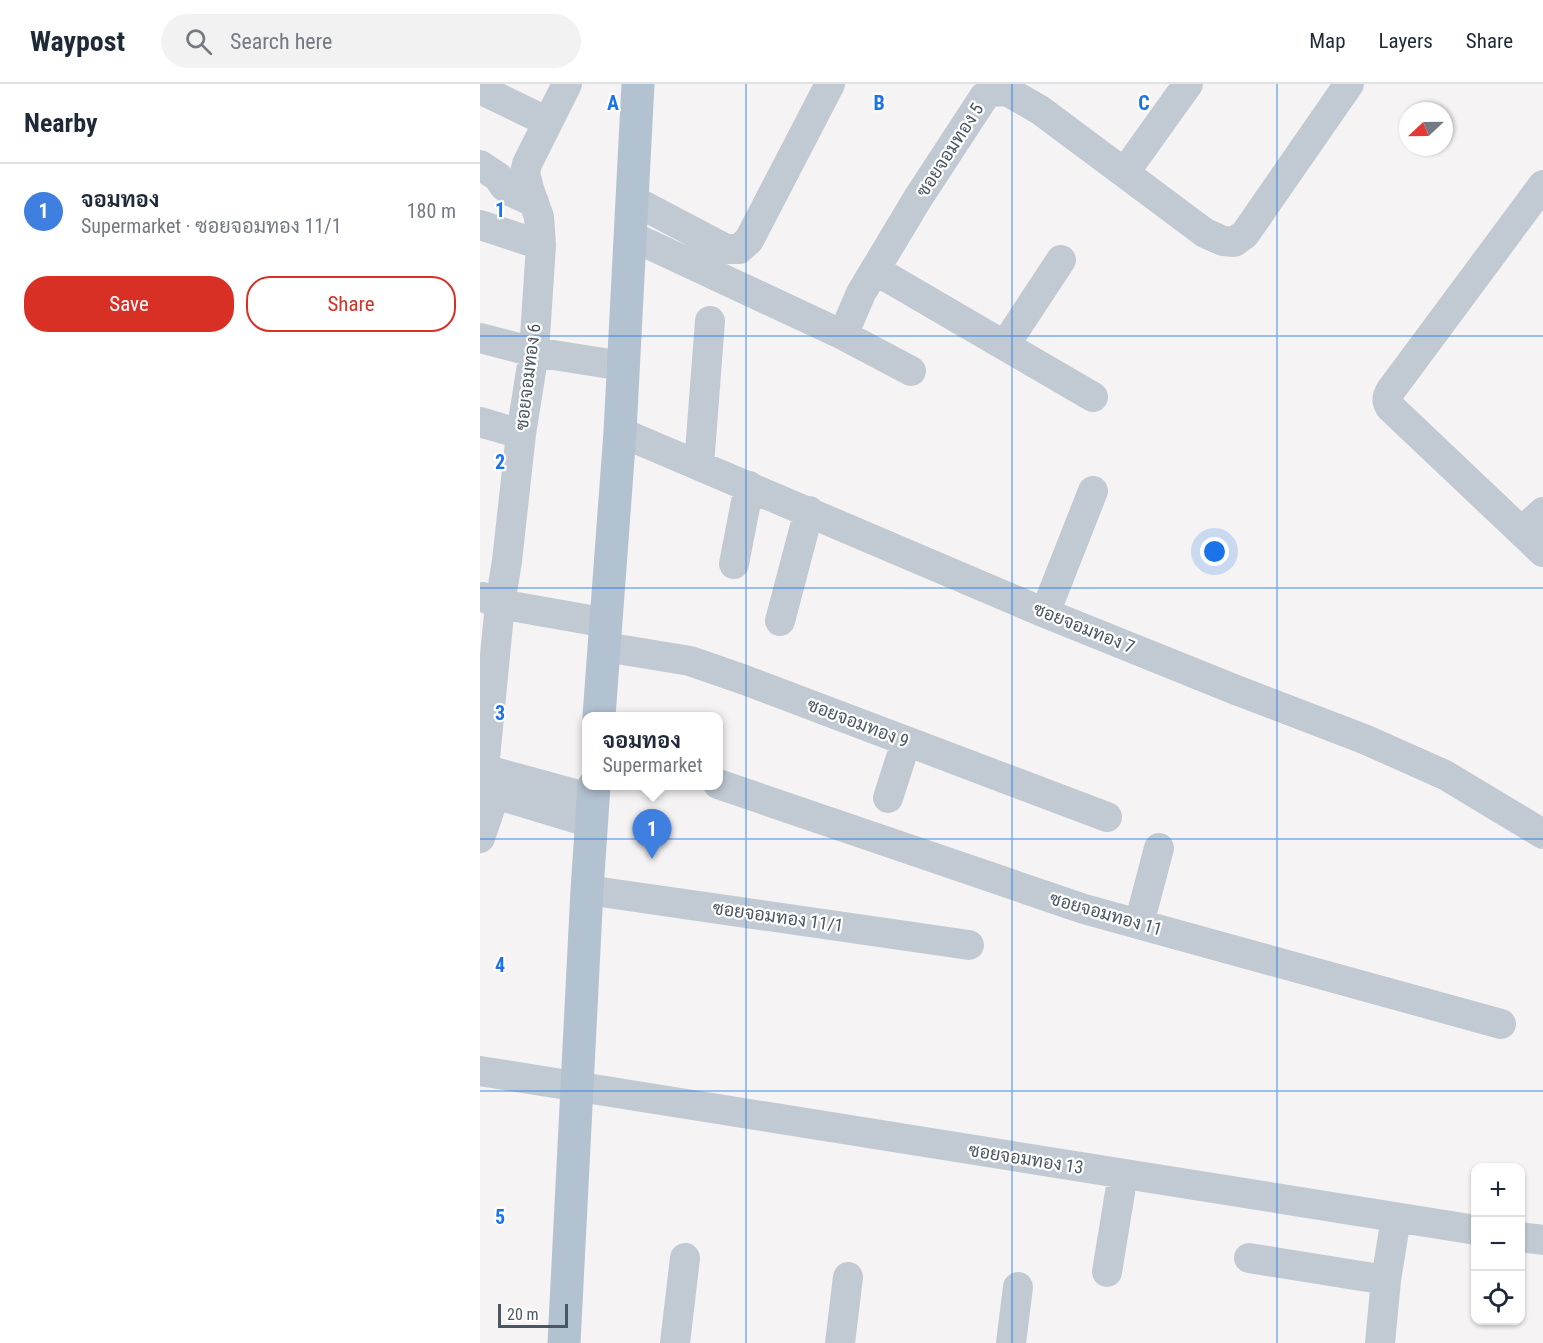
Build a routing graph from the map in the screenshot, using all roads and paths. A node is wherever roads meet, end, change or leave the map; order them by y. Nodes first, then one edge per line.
1 (567, 84) edge
2 (638, 84) edge
3 (830, 84) edge
4 (1188, 84) edge
5 (1349, 84) edge
6 (480, 89) edge
7 (548, 122) junction
8 (480, 165) edge
9 (1125, 172) junction
10 (1543, 185) edge
11 (631, 199) junction
12 (534, 202) junction
13 (480, 225) edge
14 (629, 235) junction
15 (541, 245) junction
16 (1061, 260) dead end
17 (875, 270) junction
18 (710, 321) dead end
19 (843, 335) junction
20 (480, 339) edge
21 (1005, 345) junction
22 (534, 352) junction
23 (623, 366) junction
24 (911, 371) dead end
25 (1093, 397) dead end
26 (480, 422) edge
27 (620, 432) junction
28 (521, 435) junction
29 (699, 465) junction
30 (749, 486) junction
31 (1093, 491) dead end
32 (810, 511) junction
33 (1532, 522) edge
34 (1543, 552) edge
35 (734, 564) dead end
36 (490, 600) edge
37 (1045, 613) junction
38 (780, 621) dead end
39 (606, 635) junction
40 (599, 712) edge
41 (906, 742) junction
42 (484, 782) edge
43 (723, 786) edge
44 (888, 798) dead end
45 (592, 802) edge
46 (1107, 817) dead end
47 (1543, 834) edge
48 (480, 838) edge
49 (1159, 848) dead end
50 (587, 890) junction
51 (1139, 924) junction
52 (969, 945) dead end
53 (1501, 1024) dead end
54 (480, 1071) edge
55 (577, 1087) junction
56 (1123, 1174) junction
57 (1396, 1218) junction
58 (1471, 1229) edge
59 (1525, 1238) edge
60 (1543, 1240) edge
61 (685, 1258) dead end
62 (1249, 1258) dead end
63 (1107, 1272) dead end
64 (848, 1277) dead end
65 (1386, 1280) junction
66 (1018, 1287) dead end
67 (564, 1343) edge
68 (675, 1343) edge
69 (840, 1343) edge
70 (1011, 1343) edge
71 (1380, 1343) edge

1 - 7 street, ซอยจอมทอง 6
2 - 11 main road
3 - 11 street
4 - 9 street
5 - 9 street, ซอยจอมทอง 5
6 - 7 street
7 - 12 street, ซอยจอมทอง 6
8 - 12 street
9 - 17 street, ซอยจอมทอง 5
10 - 33 street
11 - 14 main road
12 - 15 street, ซอยจอมทอง 6
13 - 15 street
14 - 19 street
14 - 23 main road
15 - 22 street, ซอยจอมทอง 6
16 - 21 street
17 - 19 street, ซอยจอมทอง 5
17 - 21 street
18 - 29 street
19 - 24 street
20 - 22 street
21 - 25 street
22 - 23 street
22 - 28 street, ซอยจอมทอง 6
23 - 27 main road
26 - 28 street
27 - 29 street, ซอยจอมทอง 7
27 - 39 main road
28 - 36 street, ซอยจอมทอง 6
29 - 30 street, ซอยจอมทอง 7
30 - 32 street, ซอยจอมทอง 7
30 - 35 street
31 - 37 street
32 - 37 street, ซอยจอมทอง 7
32 - 38 street
33 - 34 street
36 - 39 street, ซอยจอมทอง 9
36 - 42 street, ซอยจอมทอง 6
37 - 47 street, ซอยจอมทอง 7
39 - 40 main road
39 - 41 street, ซอยจอมทอง 9
41 - 44 street
41 - 46 street, ซอยจอมทอง 9
42 - 45 street
42 - 48 street, ซอยจอมทอง 6
43 - 51 street, ซอยจอมทอง 11
45 - 50 main road
49 - 51 street
50 - 52 street, ซอยจอมทอง 11/1
50 - 55 main road
51 - 53 street, ซอยจอมทอง 11
54 - 55 street, ซอยจอมทอง 13
55 - 56 street, ซอยจอมทอง 13
55 - 67 main road
56 - 57 street, ซอยจอมทอง 13
56 - 63 street
57 - 58 street, ซอยจอมทอง 13
57 - 65 street
59 - 60 street
61 - 68 street
62 - 65 street
64 - 69 street
65 - 71 street
66 - 70 street

